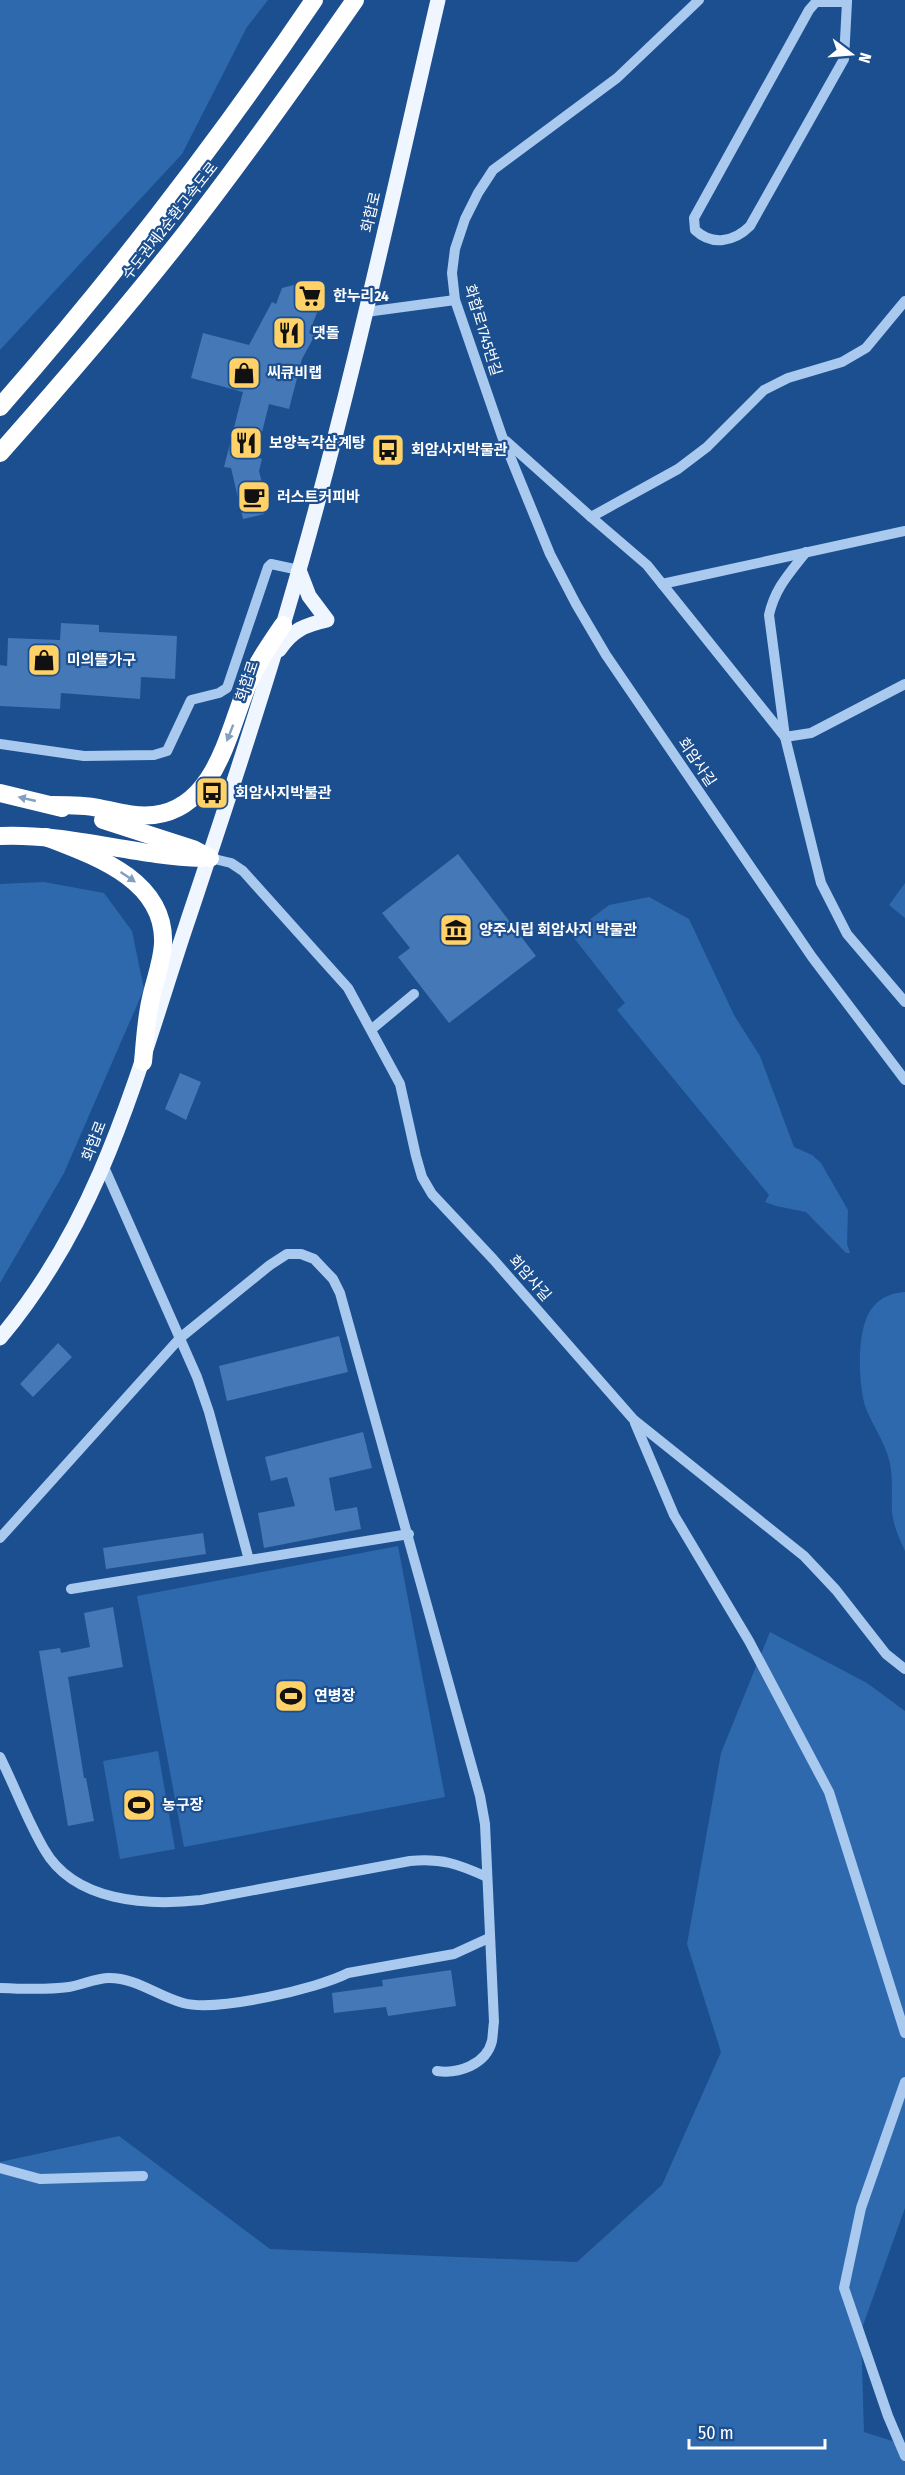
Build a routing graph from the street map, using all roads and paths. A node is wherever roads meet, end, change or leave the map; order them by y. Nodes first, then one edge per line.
1 (314, 0) edge
2 (356, 0) edge
3 (438, 0) edge
4 (699, 0) edge
5 (847, 1) edge
6 (455, 300) junction
7 (905, 301) edge
8 (366, 312) junction
9 (0, 407) edge
10 (503, 439) junction
11 (0, 453) edge
12 (591, 517) junction
13 (905, 531) edge
14 (806, 552) junction
15 (299, 570) junction
16 (662, 584) junction
17 (283, 625) junction
18 (272, 663) junction
19 (905, 684) edge
20 (785, 737) junction
21 (0, 744) edge
22 (0, 793) edge
23 (53, 805) junction
24 (0, 836) edge
25 (46, 837) junction
26 (210, 858) junction
27 (414, 994) dead end
28 (905, 1002) edge
29 (372, 1029) junction
30 (144, 1062) junction
31 (905, 1080) edge
32 (104, 1167) junction
33 (0, 1338) edge
34 (180, 1338) junction
35 (634, 1420) junction
36 (409, 1534) junction
37 (0, 1539) edge
38 (249, 1560) junction
39 (71, 1589) dead end
40 (905, 1669) edge
41 (0, 1757) edge
42 (487, 1877) junction
43 (489, 1938) junction
44 (0, 1988) edge
45 (905, 2033) edge
46 (437, 2071) dead end
47 (905, 2082) edge
48 (0, 2168) edge
49 (143, 2176) dead end
50 (905, 2456) edge

1 - 9 highway, 수도권제2순환고속도로
2 - 11 highway, 수도권제2순환고속도로
3 - 8 main road, 화합로
4 - 6 lane, 화합로1745번길
5 - 5 lane
6 - 8 lane
6 - 10 lane, 화합로1745번길
7 - 12 lane
8 - 15 main road, 화합로
10 - 12 lane, 화합로1745번길
10 - 31 lane, 회암사길
12 - 16 lane, 화합로1745번길
13 - 14 lane
14 - 16 lane
14 - 20 lane
15 - 17 main road, 화합로
15 - 18 main road
15 - 21 lane
16 - 20 lane, 화합로1745번길
17 - 18 main road, 화합로
17 -> 23 highway
18 - 26 main road, 화합로
19 - 20 lane
20 - 28 lane
23 -> 22 highway
23 - 26 highway
24 - 25 highway
25 - 26 highway
25 -> 30 highway
26 - 29 lane, 회암사길
26 - 30 main road, 화합로
27 - 29 lane
29 - 35 lane, 회암사길
30 - 32 main road, 화합로
32 - 33 main road, 화합로
32 - 34 lane
34 - 36 lane
34 - 37 lane
34 - 38 lane
35 - 40 lane, 회암사길
35 - 45 lane
36 - 38 lane
36 - 42 lane
38 - 39 lane
41 - 42 lane
42 - 43 lane
43 - 44 lane
43 - 46 lane
47 - 50 lane
48 - 49 lane

